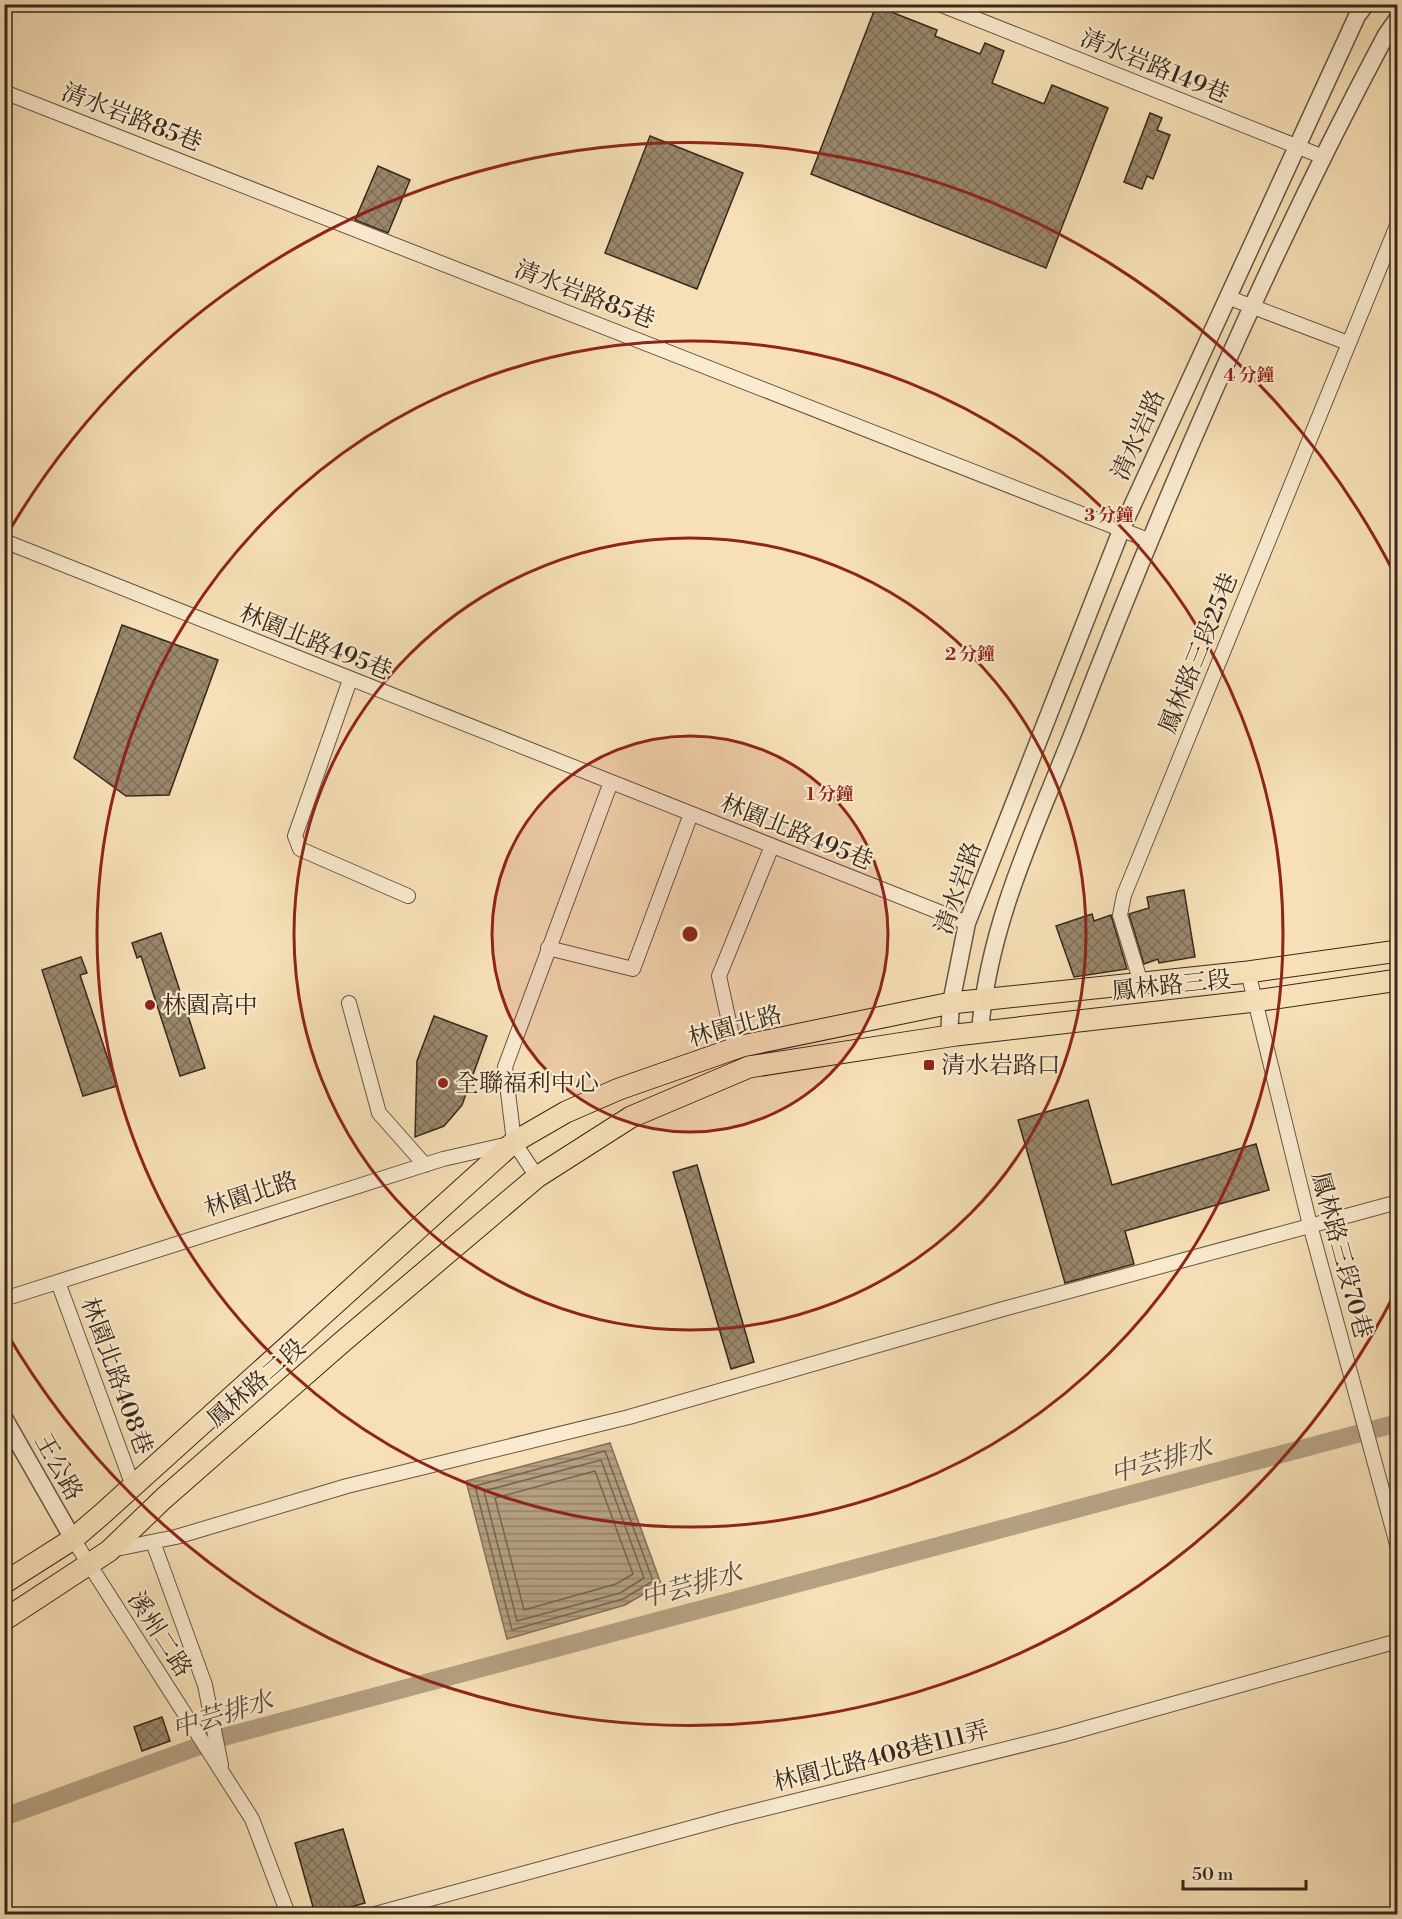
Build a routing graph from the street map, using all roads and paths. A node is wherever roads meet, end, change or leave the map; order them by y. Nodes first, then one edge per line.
1 (939, 4) edge
2 (1366, 4) edge
3 (1398, 18) edge
4 (4, 92) edge
5 (1296, 146) junction
6 (1321, 156) junction
7 (1398, 223) edge
8 (1227, 297) junction
9 (1253, 307) junction
10 (1348, 343) junction
11 (1122, 528) junction
12 (1148, 540) junction
13 (4, 541) edge
14 (350, 680) junction
15 (611, 782) junction
16 (691, 814) junction
17 (772, 846) junction
18 (408, 896) dead end
19 (967, 923) junction
20 (548, 948) junction
21 (1398, 951) edge
22 (1248, 972) junction
23 (1398, 980) edge
24 (1141, 983) junction
25 (982, 1000) junction
26 (1255, 1001) junction
27 (350, 1003) dead end
28 (951, 1003) junction
29 (980, 1032) junction
30 (950, 1036) junction
31 (735, 1049) junction
32 (514, 1143) junction
33 (425, 1165) junction
34 (537, 1177) junction
35 (1398, 1202) edge
36 (1310, 1225) junction
37 (58, 1282) junction
38 (4, 1299) edge
39 (4, 1418) edge
40 (133, 1486) junction
41 (73, 1539) junction
42 (153, 1542) junction
43 (1398, 1548) edge
44 (109, 1551) junction
45 (89, 1566) junction
46 (4, 1583) edge
47 (4, 1620) edge
48 (1398, 1641) edge
49 (216, 1757) junction
50 (288, 1914) edge
51 (375, 1914) edge

1 - 5 street, 清水岩路149巷
2 - 5 street, 清水岩路
3 - 6 street, 清水岩路
4 - 11 street, 清水岩路85巷
5 - 6 street, 清水岩路149巷
5 - 8 street, 清水岩路
6 - 9 street, 清水岩路
7 - 10 street, 鳳林路三段25巷
8 - 9 street
8 - 11 street, 清水岩路
9 - 10 street
9 - 12 street, 清水岩路
10 - 24 street, 鳳林路三段25巷
11 - 12 street, 清水岩路85巷
11 - 19 street, 清水岩路
12 - 25 street, 清水岩路
13 - 14 street, 林園北路495巷
14 - 15 street, 林園北路495巷
14 - 18 street
15 - 16 street, 林園北路495巷
15 - 20 street
16 - 17 street, 林園北路495巷
16 - 20 street
17 - 19 street, 林園北路495巷
17 - 31 street
19 - 28 street, 清水岩路
20 - 32 street
21 - 22 main road, 鳳林路三段
22 - 24 main road, 鳳林路三段
22 - 26 street, 鳳林路三段70巷
23 - 26 main road, 鳳林路三段
24 - 25 main road, 鳳林路三段
25 - 28 main road, 林園北路
25 - 29 street, 清水岩路
26 - 29 main road, 鳳林路三段
26 - 36 street, 鳳林路三段70巷
27 - 33 street
28 - 30 street, 清水岩路
28 - 31 main road, 林園北路
29 - 30 main road, 鳳林路三段
30 - 34 main road, 林園北路
31 - 32 main road, 林園北路
32 - 33 street, 林園北路
32 - 34 street
32 - 40 main road, 鳳林路二段
33 - 37 street, 林園北路
34 - 44 main road, 鳳林路二段
35 - 36 street
36 - 42 street
36 - 43 street, 鳳林路三段70巷
37 - 38 street, 林園北路
37 - 40 street, 林園北路408巷
39 - 41 street, 王公路
40 - 41 main road, 鳳林路二段
41 - 45 street, 溪州二路
41 - 46 main road, 鳳林路二段
42 - 44 street
42 - 49 street
44 - 45 main road, 鳳林路二段
45 - 47 main road, 鳳林路二段
45 - 49 street, 溪州二路
48 - 51 street, 林園北路408巷111弄
49 - 50 street, 溪州二路

